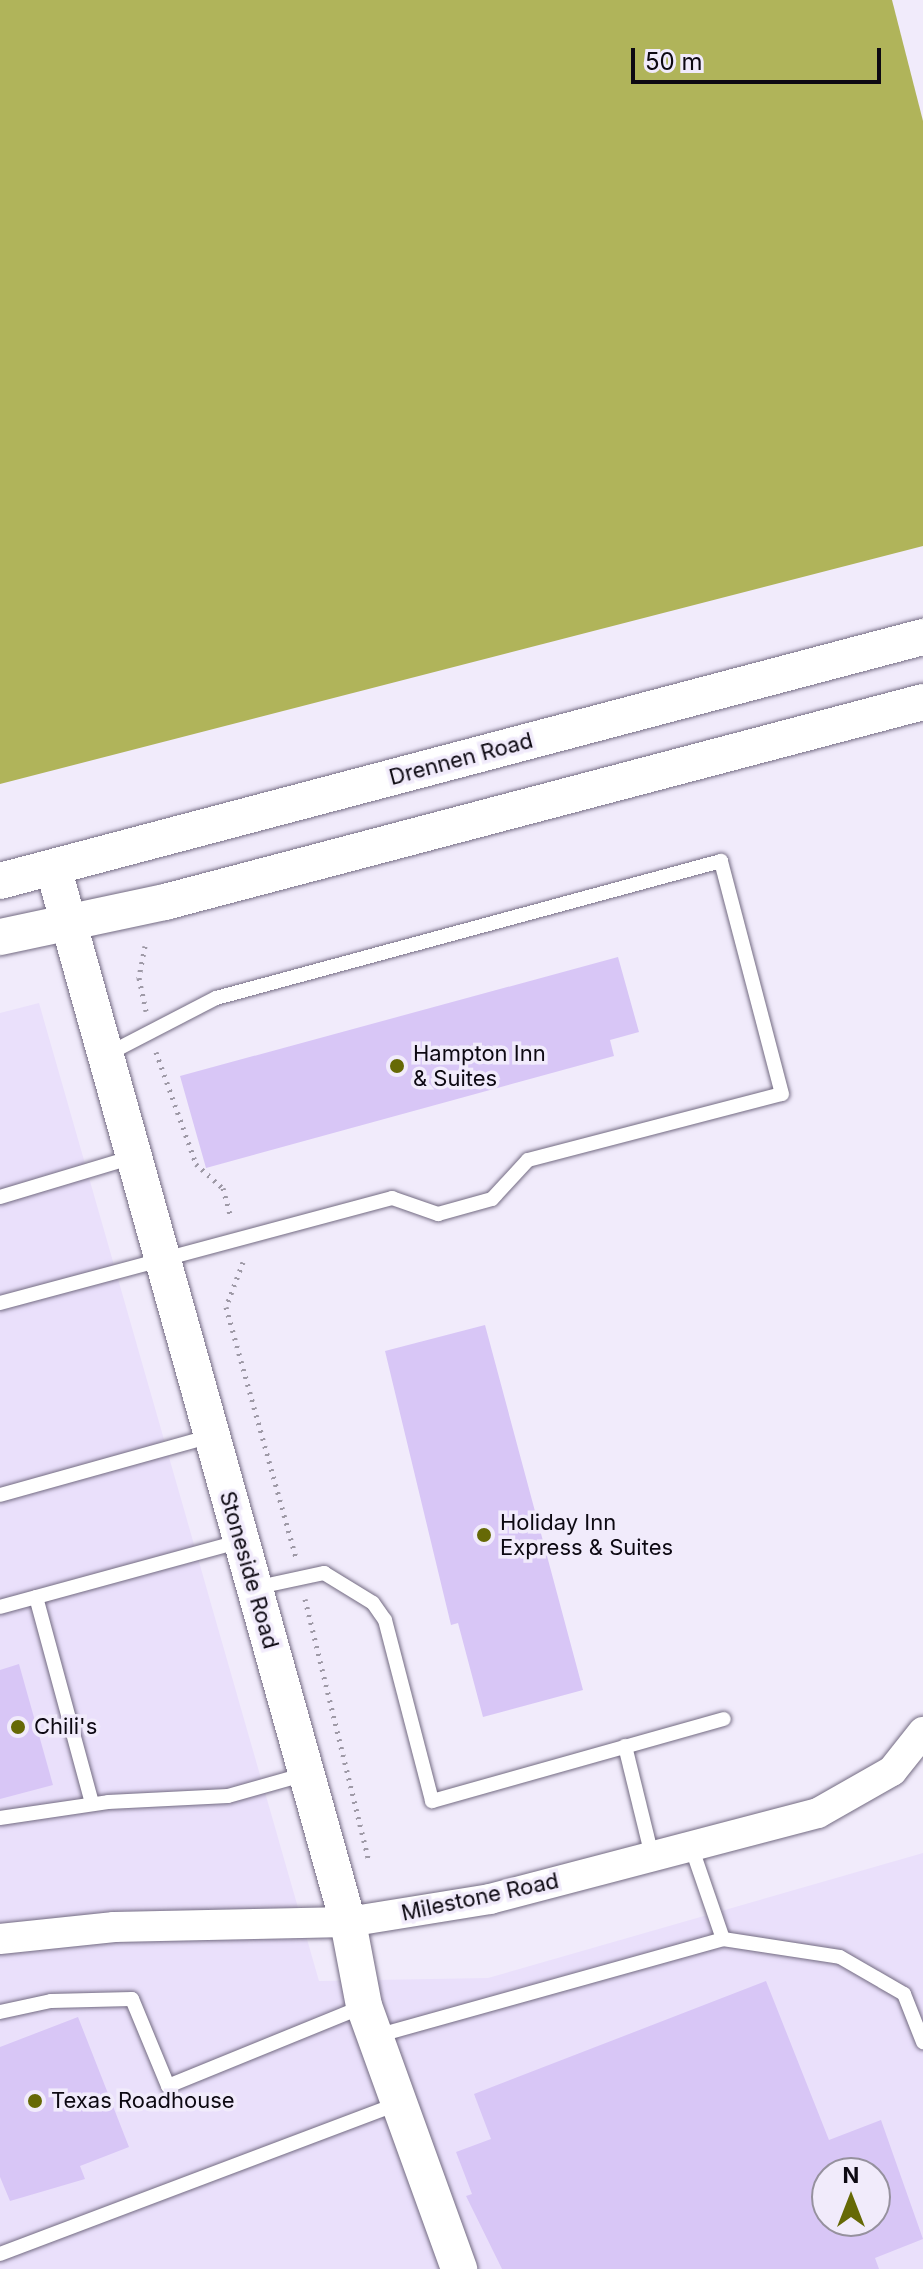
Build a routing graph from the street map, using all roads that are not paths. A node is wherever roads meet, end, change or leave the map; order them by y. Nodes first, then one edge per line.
1 (923, 637) edge
2 (923, 702) edge
3 (53, 867) junction
4 (0, 881) edge
5 (68, 923) junction
6 (0, 937) edge
7 (105, 1055) junction
8 (133, 1157) junction
9 (0, 1197) edge
10 (162, 1258) junction
11 (0, 1303) edge
12 (212, 1436) junction
13 (0, 1495) edge
14 (241, 1541) junction
15 (254, 1588) junction
16 (36, 1597) junction
17 (0, 1607) edge
18 (724, 1719) dead end
19 (923, 1732) edge
20 (625, 1746) junction
21 (306, 1774) junction
22 (92, 1803) junction
23 (0, 1818) edge
24 (691, 1846) junction
25 (652, 1856) junction
26 (348, 1922) junction
27 (0, 1939) edge
28 (723, 1939) junction
29 (0, 2012) edge
30 (370, 2021) junction
31 (923, 2042) edge
32 (396, 2104) junction
33 (0, 2254) edge
34 (459, 2269) edge

1 - 3 street, Drennen Road
2 - 5 street
3 - 4 street, Drennen Road
3 - 5 street, Stoneside Road
5 - 6 street
5 - 7 street, Stoneside Road
7 - 8 street, Stoneside Road
7 - 10 lane
8 - 9 lane
8 - 10 street, Stoneside Road
10 - 11 lane
10 - 12 street, Stoneside Road
12 - 13 lane
12 - 14 street, Stoneside Road
14 - 15 street, Stoneside Road
14 - 16 lane
15 - 20 lane
15 - 21 street, Stoneside Road
16 - 17 lane
16 - 22 lane
18 - 20 lane
19 - 24 street, Milestone Road
20 - 25 lane
21 - 22 lane
21 - 26 street, Stoneside Road
22 - 23 lane
24 - 25 street, Milestone Road
24 - 28 lane
25 - 26 street, Milestone Road
26 - 27 street, Milestone Road
26 - 30 street, Stoneside Road
28 - 30 lane
28 - 31 lane
29 - 30 lane
30 - 32 street, Stoneside Road
32 - 33 lane
32 - 34 street, Stoneside Road

